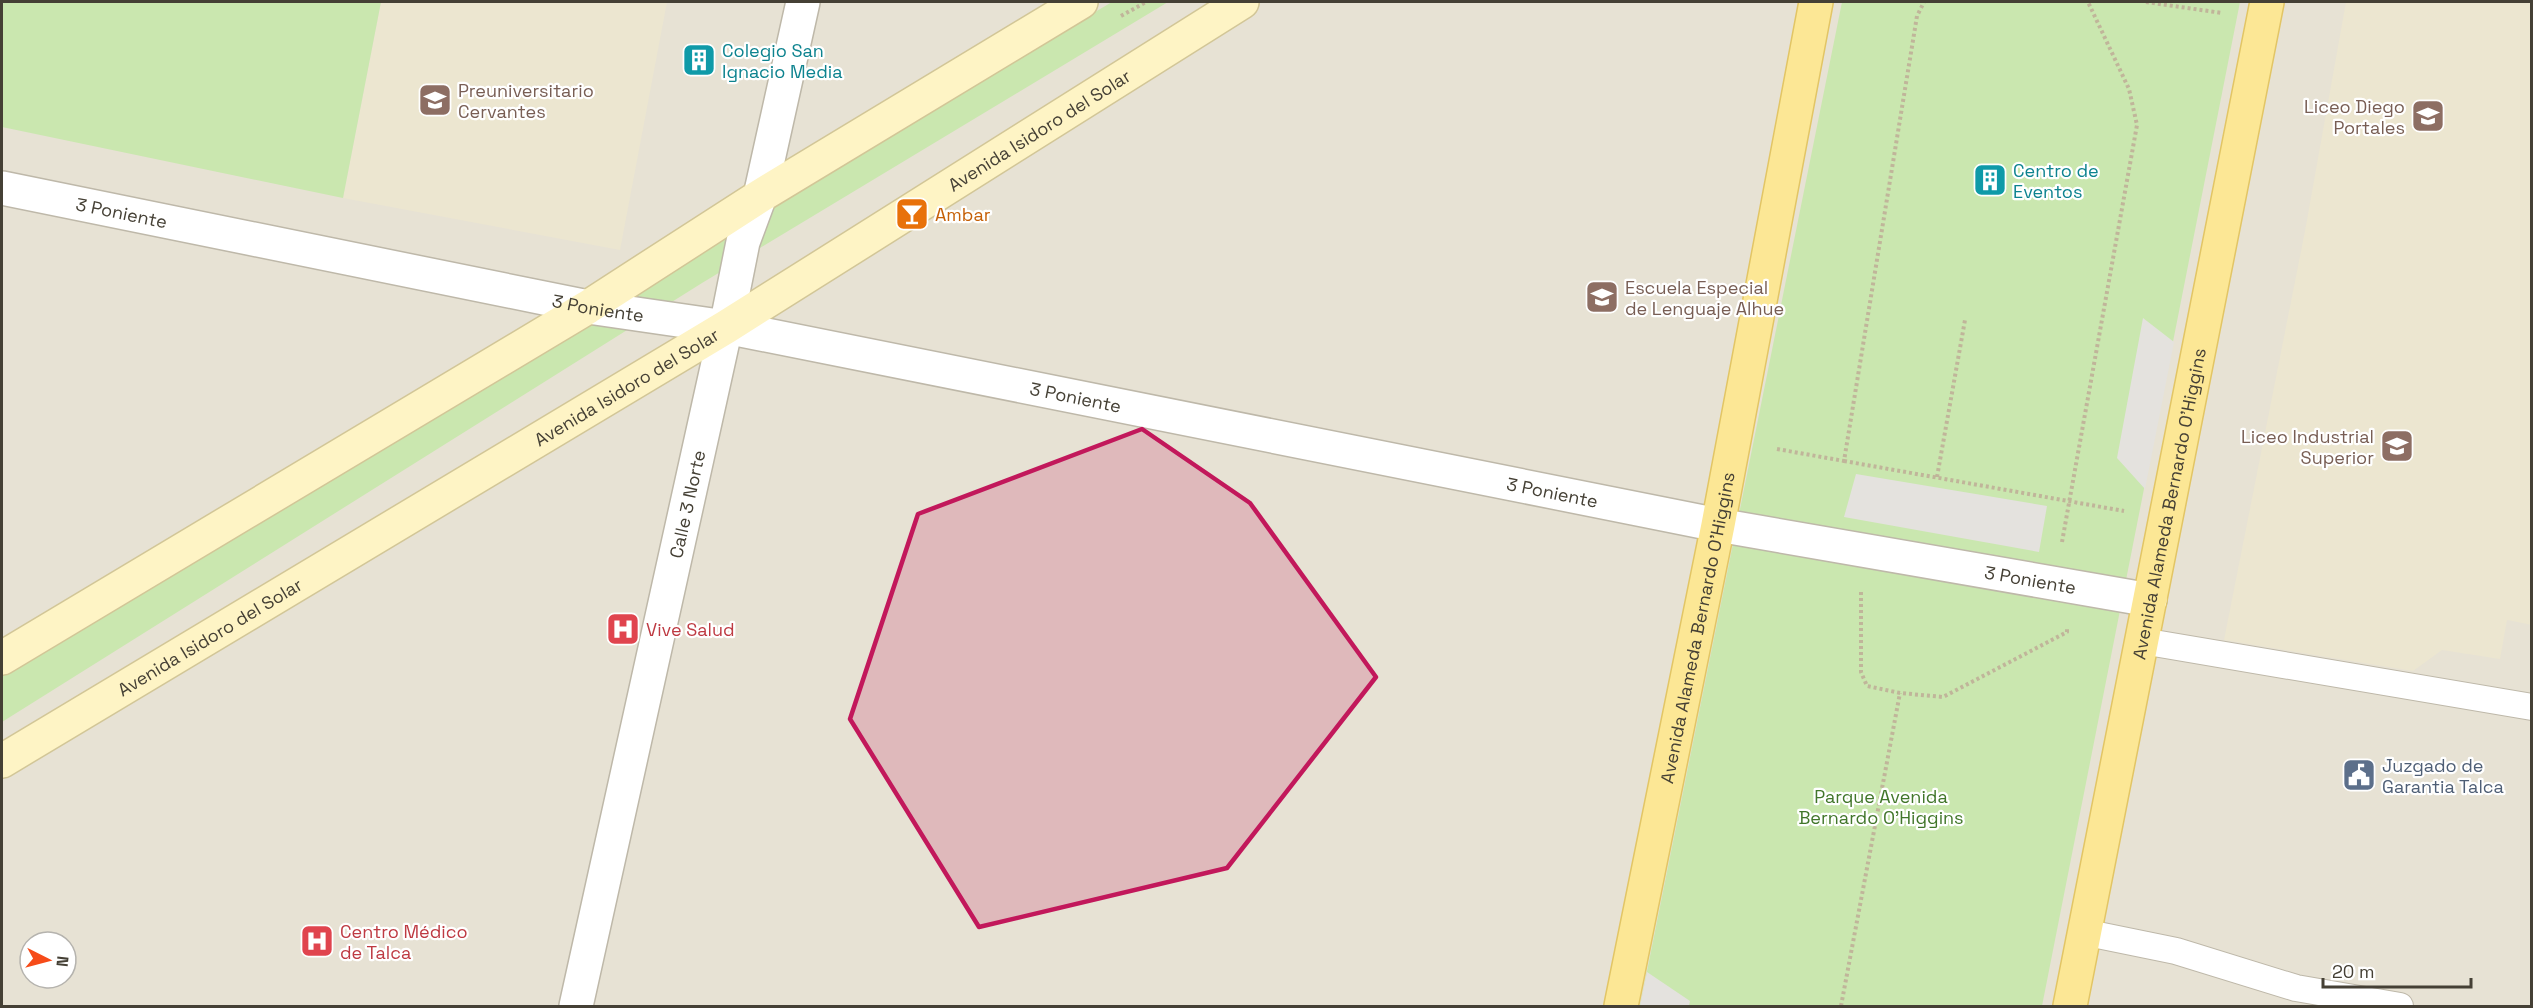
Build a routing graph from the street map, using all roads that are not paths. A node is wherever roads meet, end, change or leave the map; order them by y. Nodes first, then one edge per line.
1 (803, 2) edge
2 (1081, 2) edge
3 (1242, 2) edge
4 (1816, 2) edge
5 (2267, 2) edge
6 (2, 188) edge
7 (760, 196) junction
8 (588, 307) junction
9 (726, 327) junction
10 (1718, 525) junction
11 (2150, 600) junction
12 (2142, 641) junction
13 (2, 658) edge
14 (2532, 707) edge
15 (2, 761) edge
16 (2083, 932) junction
17 (576, 1006) edge
18 (1621, 1006) edge
19 (2070, 1006) edge
20 (2400, 1006) edge

1 - 7 street, Calle 3 Norte
2 - 7 main road
3 - 9 main road, Avenida Isidoro del Solar
4 - 10 main road, Avenida Alameda Bernardo O'Higgins
5 - 11 main road, Avenida Alameda Bernardo O'Higgins
6 - 8 street, 3 Poniente
7 - 8 main road
7 - 9 street, Calle 3 Norte
8 - 9 street, 3 Poniente
8 - 13 main road
9 - 10 street, 3 Poniente
9 - 15 main road, Avenida Isidoro del Solar
9 - 17 street, Calle 3 Norte
10 - 11 street, 3 Poniente
10 - 18 main road, Avenida Alameda Bernardo O'Higgins
11 - 12 main road, Avenida Alameda Bernardo O'Higgins
12 - 14 lane
12 - 16 main road, Avenida Alameda Bernardo O'Higgins
16 - 19 main road, Avenida Alameda Bernardo O'Higgins
16 - 20 lane

